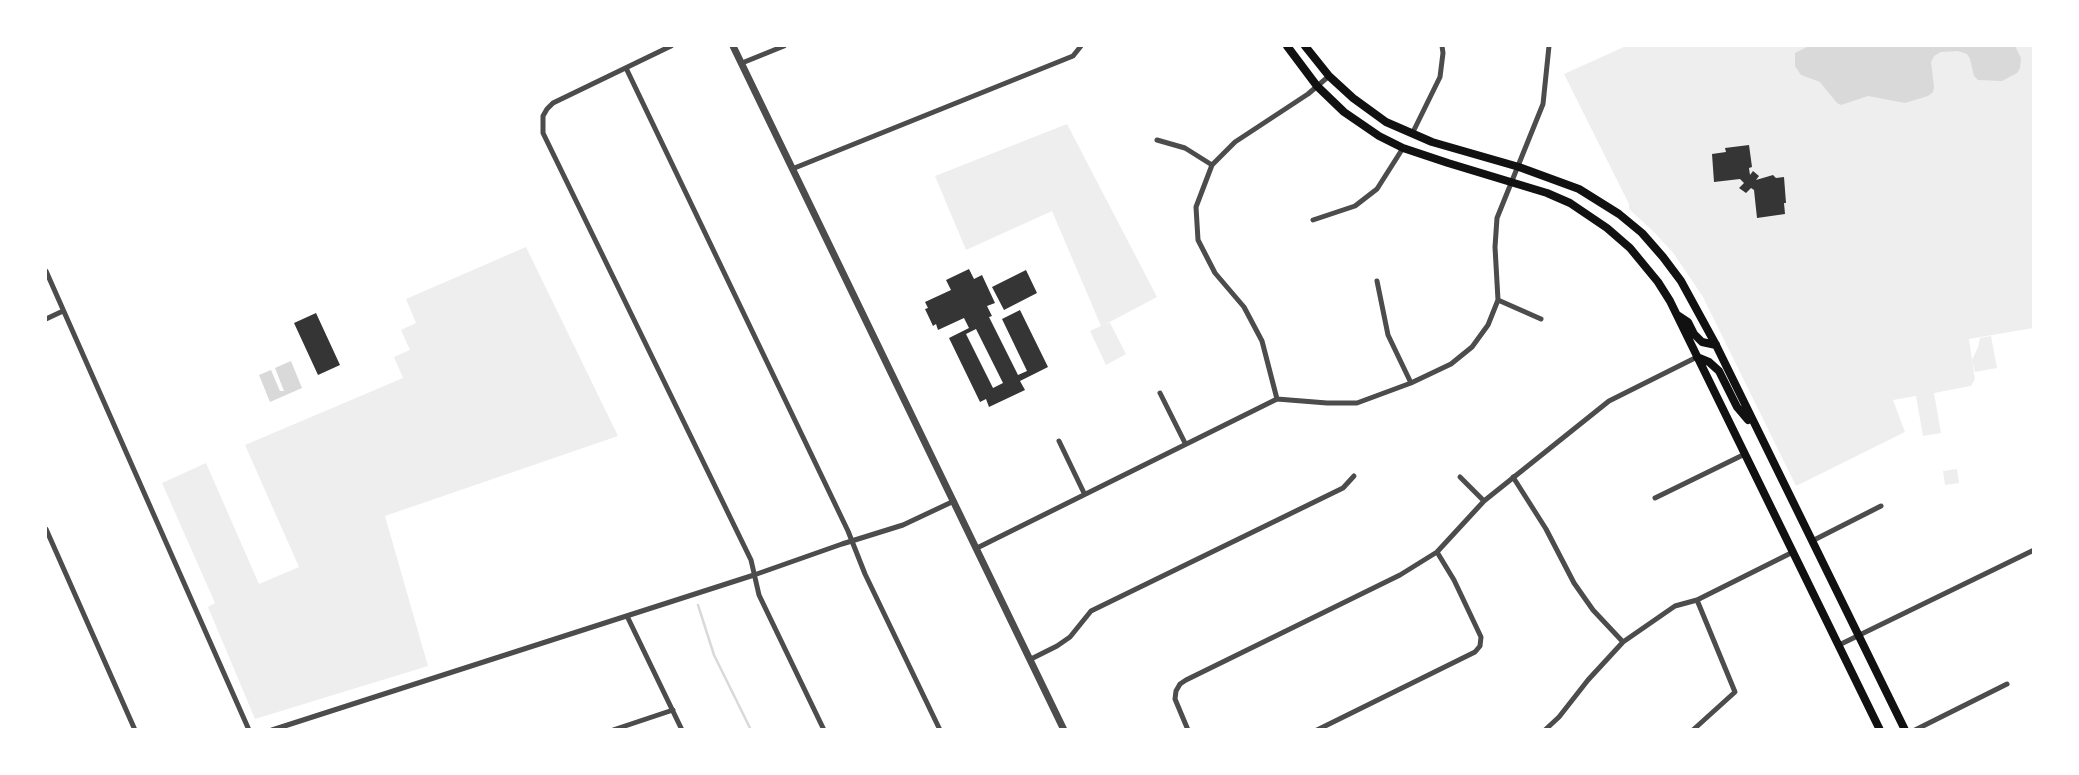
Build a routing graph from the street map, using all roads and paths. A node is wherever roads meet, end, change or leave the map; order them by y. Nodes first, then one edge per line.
1 (671, 46) edge
2 (733, 46) edge
3 (784, 46) edge
4 (1081, 46) edge
5 (1287, 46) edge
6 (1306, 46) edge
7 (1443, 46) edge
8 (1549, 46) edge
9 (741, 63) junction
10 (626, 68) junction
11 (1329, 76) junction
12 (1317, 86) junction
13 (1412, 134) junction
14 (1157, 141) dead end
15 (1403, 148) junction
16 (1212, 165) junction
17 (1519, 167) junction
18 (793, 169) junction
19 (1513, 182) junction
20 (1313, 220) dead end
21 (46, 271) edge
22 (1377, 281) dead end
23 (1498, 300) junction
24 (63, 311) junction
25 (1676, 314) junction
26 (46, 319) edge
27 (1541, 319) dead end
28 (1716, 345) junction
29 (1697, 357) junction
30 (1411, 383) junction
31 (1160, 393) dead end
32 (1277, 399) junction
33 (1757, 430) junction
34 (1059, 440) dead end
35 (1185, 443) junction
36 (1745, 454) junction
37 (1354, 476) dead end
38 (1460, 477) dead end
39 (1513, 477) junction
40 (1084, 494) junction
41 (1655, 498) dead end
42 (954, 501) junction
43 (1484, 501) junction
44 (1881, 506) dead end
45 (46, 529) edge
46 (852, 541) junction
47 (1812, 541) junction
48 (977, 548) junction
49 (2034, 550) edge
50 (1437, 552) junction
51 (1793, 552) junction
52 (754, 575) junction
53 (1697, 600) junction
54 (627, 616) junction
55 (1858, 634) junction
56 (1623, 642) junction
57 (1839, 645) junction
58 (1031, 659) junction
59 (2007, 684) dead end
60 (673, 710) junction
61 (135, 730) edge
62 (249, 730) edge
63 (272, 730) edge
64 (613, 730) edge
65 (682, 730) edge
66 (824, 730) edge
67 (940, 730) edge
68 (1064, 730) edge
69 (1188, 730) edge
70 (1317, 730) edge
71 (1545, 730) edge
72 (1693, 730) edge
73 (1880, 730) edge
74 (1905, 730) edge
75 (1915, 730) edge

1 - 10 street
2 - 9 street
3 - 9 street
4 - 18 street
5 - 12 main road
6 - 11 main road
7 - 13 street
8 - 17 street
9 - 18 street
10 - 46 street
10 - 52 street
11 - 12 street
11 - 13 main road
12 - 15 main road
12 - 16 street
13 - 17 main road
14 - 16 street
15 - 19 main road
15 - 20 street
16 - 32 street
17 - 19 street
17 - 28 main road
18 - 42 street
19 - 23 street
19 - 25 main road
21 - 24 street
22 - 30 street
23 - 27 street
23 - 30 street
24 - 26 street
24 - 62 street
25 - 28 main road
25 - 29 main road
28 - 33 main road
29 - 33 main road
29 - 36 main road
29 - 39 street
30 - 32 street
31 - 35 street
32 - 35 street
33 - 47 main road
34 - 40 street
35 - 40 street
36 - 41 street
36 - 51 main road
37 - 58 street
38 - 43 street
39 - 43 street
39 - 56 street
40 - 48 street
42 - 46 street
42 - 48 street
43 - 50 street
44 - 47 street
45 - 61 street
46 - 52 street
46 - 67 street
47 - 55 main road
48 - 58 street
49 - 55 street
50 - 69 street
50 - 70 street
51 - 53 street
51 - 57 main road
52 - 54 street
52 - 66 street
53 - 56 street
53 - 72 street
54 - 60 street
54 - 63 street
55 - 57 street
55 - 74 main road
56 - 71 street
57 - 73 main road
58 - 68 street
59 - 75 street
60 - 64 street
60 - 65 street

